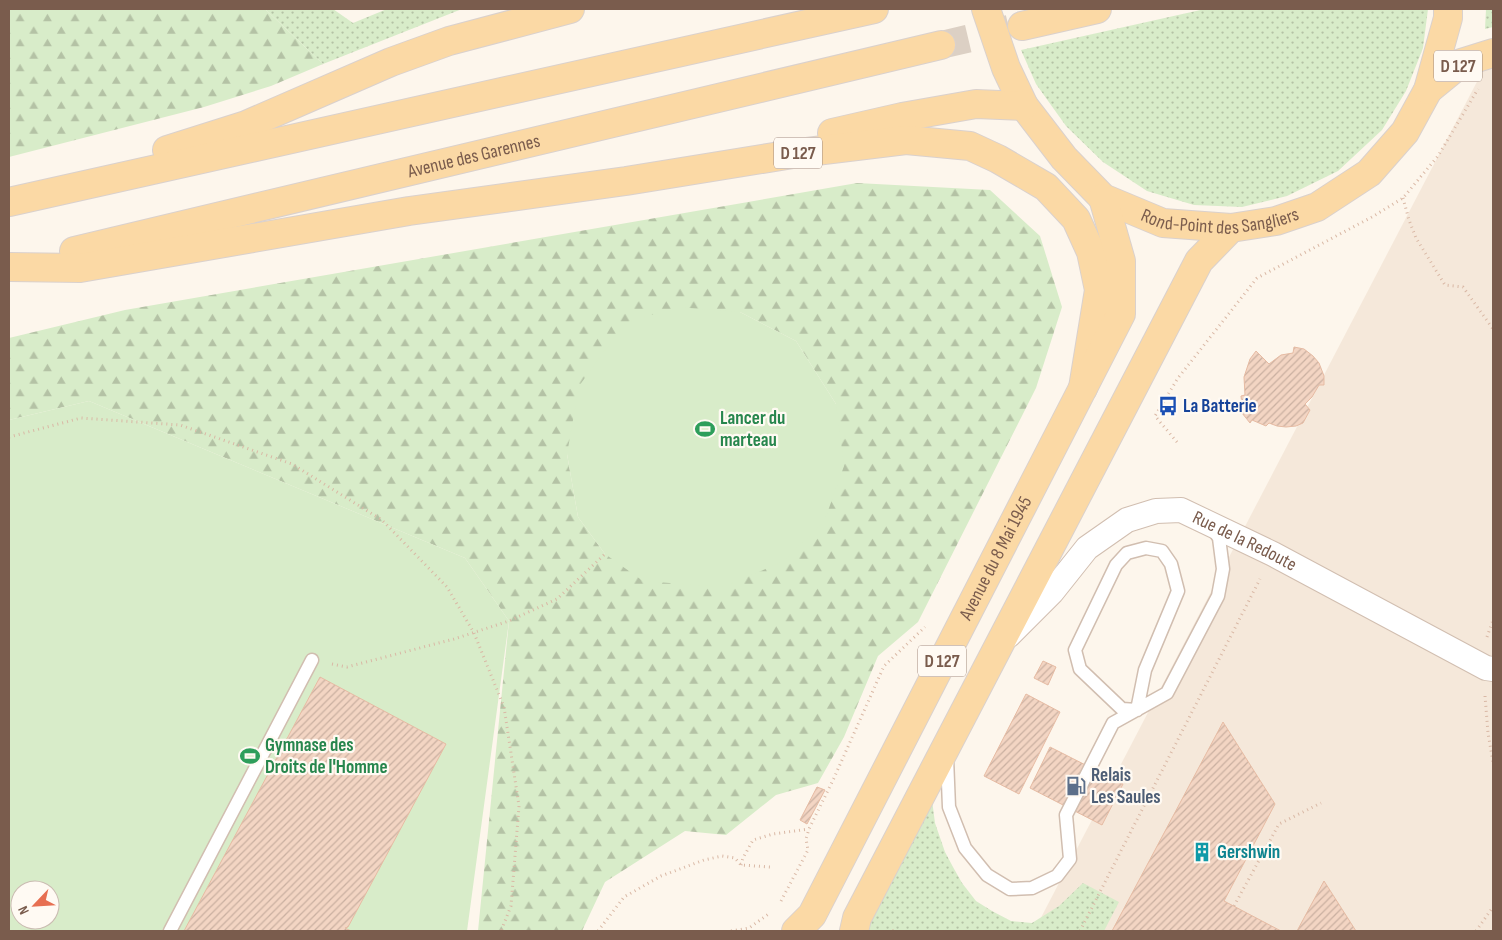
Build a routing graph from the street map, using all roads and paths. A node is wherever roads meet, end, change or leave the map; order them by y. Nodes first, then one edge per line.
1 (570, 9) edge
2 (874, 9) edge
3 (986, 9) edge
4 (1097, 9) edge
5 (1448, 9) edge
6 (1022, 26) tunnel mouth
7 (941, 45) tunnel mouth
8 (1488, 54) edge
9 (1428, 90) junction
10 (1024, 106) junction
11 (626, 181) junction
12 (1103, 198) junction
13 (1403, 198) junction
14 (9, 201) edge
15 (1231, 228) junction
16 (9, 267) edge
17 (1493, 330) edge
18 (1083, 388) junction
19 (9, 437) edge
20 (1177, 442) dead end
21 (1208, 522) junction
22 (605, 554) dead end
23 (1273, 554) junction
24 (926, 626) dead end
25 (474, 633) junction
26 (998, 648) junction
27 (312, 660) joint
28 (1493, 669) edge
29 (1137, 710) junction
30 (947, 746) junction
31 (1321, 803) dead end
32 (808, 829) junction
33 (741, 865) junction
34 (770, 866) dead end
35 (778, 906) dead end
36 (1234, 906) dead end
37 (1493, 907) edge
38 (772, 912) dead end
39 (170, 931) edge
40 (501, 931) edge
41 (598, 931) edge
42 (731, 931) edge
43 (796, 931) edge
44 (854, 931) edge
45 (1080, 931) edge
46 (1476, 931) edge

1 - 14 main road
2 - 14 main road
3 - 10 main road, Rond-Point des Sangliers
4 - 6 main road
5 - 9 main road, Rond-Point des Sangliers
7 - 16 main road, Avenue des Garennes
8 - 9 main road, D 127
8 - 13 path
9 - 15 main road, Rond-Point des Sangliers
10 - 11 main road
10 - 12 main road, Rond-Point des Sangliers
11 - 16 main road
11 - 18 main road, D 127
12 - 15 main road, Rond-Point des Sangliers
12 - 18 main road, Avenue du 8 Mai 1945 / D 127
13 - 17 path
13 - 20 path
15 - 26 main road, D 127
18 - 43 main road, Avenue du 8 Mai 1945 / D 127
19 - 25 path
21 - 23 street, Rue de la Redoute
21 - 26 street, Rue de la Redoute
21 - 29 lane
22 - 25 path
23 - 28 street, Rue de la Redoute
23 - 45 path
24 - 32 path
25 - 27 path
25 - 40 path
26 - 30 main road, D 127
27 - 39 lane
29 - 29 lane
29 - 30 lane
30 - 44 main road, D 127
31 - 36 path
32 - 33 path
32 - 35 path
33 - 34 path
33 - 41 path
37 - 46 path
38 - 42 path

